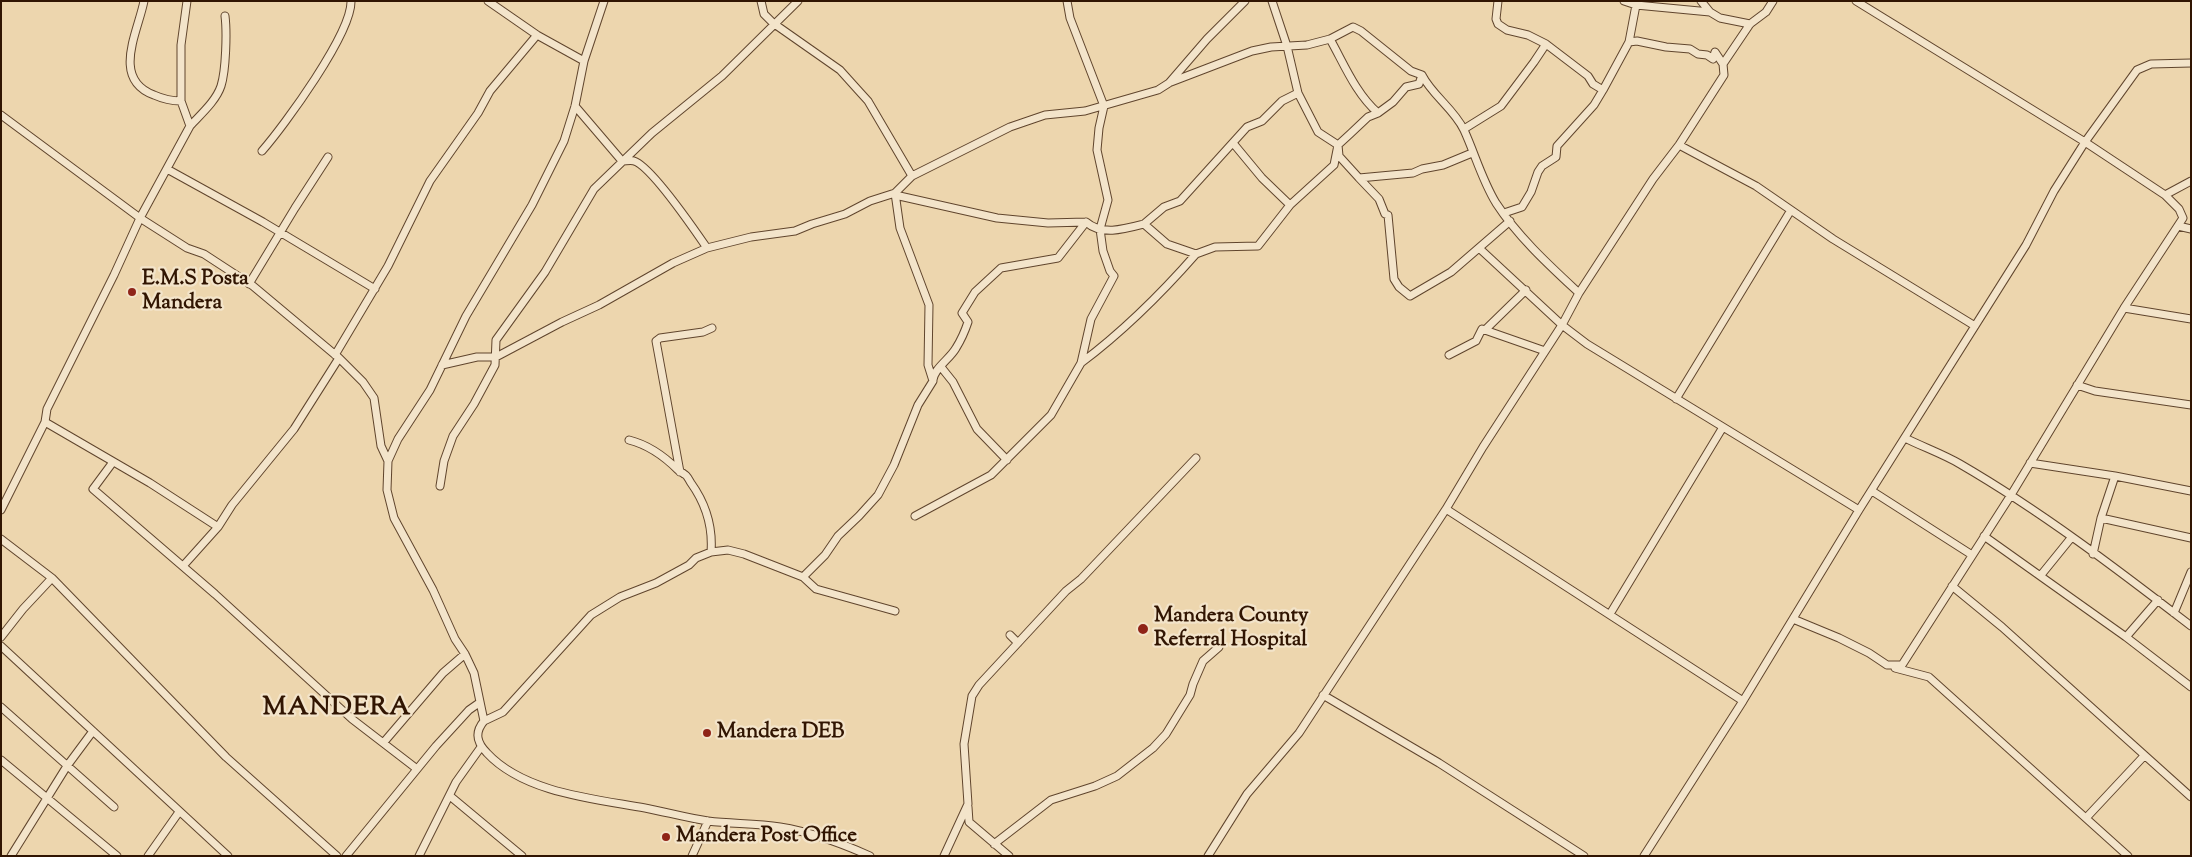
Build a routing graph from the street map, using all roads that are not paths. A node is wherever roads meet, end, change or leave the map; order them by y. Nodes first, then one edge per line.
1 (144, 1) edge
2 (187, 1) edge
3 (351, 1) edge
4 (488, 1) edge
5 (604, 1) edge
6 (761, 1) edge
7 (798, 1) edge
8 (1067, 1) edge
9 (1245, 1) edge
10 (1272, 1) edge
11 (1498, 1) edge
12 (1624, 1) edge
13 (1701, 1) edge
14 (1773, 1) edge
15 (1856, 1) edge
16 (1636, 5) junction
17 (1710, 12) junction
18 (226, 16) dead end
19 (773, 23) junction
20 (1750, 24) junction
21 (537, 35) junction
22 (1330, 39) junction
23 (1630, 42) junction
24 (1546, 44) junction
25 (1287, 46) junction
26 (584, 61) junction
27 (2191, 63) edge
28 (1723, 64) junction
29 (1422, 75) junction
30 (1169, 83) junction
31 (1603, 90) junction
32 (1298, 93) junction
33 (181, 101) junction
34 (575, 106) junction
35 (1104, 106) junction
36 (1378, 113) junction
37 (1, 115) edge
38 (190, 126) junction
39 (1464, 129) junction
40 (2085, 142) junction
41 (1233, 143) junction
42 (1338, 145) junction
43 (1679, 145) junction
44 (262, 151) dead end
45 (1472, 153) junction
46 (328, 157) dead end
47 (622, 161) junction
48 (167, 170) junction
49 (912, 176) junction
50 (1359, 178) junction
51 (2191, 181) edge
52 (895, 194) junction
53 (2164, 195) junction
54 (1290, 205) junction
55 (1791, 210) junction
56 (1504, 213) junction
57 (140, 218) junction
58 (1510, 221) junction
59 (1086, 222) junction
60 (1144, 224) junction
61 (2178, 226) junction
62 (1100, 229) junction
63 (2191, 229) edge
64 (280, 232) junction
65 (707, 248) junction
66 (1479, 248) junction
67 (1196, 254) junction
68 (249, 284) junction
69 (375, 289) junction
70 (1526, 290) junction
71 (1579, 293) junction
72 (2124, 308) junction
73 (2191, 319) edge
74 (1562, 325) junction
75 (1975, 326) junction
76 (712, 328) dead end
77 (1486, 329) junction
78 (1545, 350) junction
79 (1449, 355) dead end
80 (337, 356) junction
81 (496, 358) junction
82 (1081, 363) junction
83 (442, 365) junction
84 (941, 367) junction
85 (933, 381) junction
86 (2077, 385) junction
87 (1676, 399) junction
88 (2191, 405) edge
89 (45, 422) junction
90 (1723, 427) junction
91 (1905, 438) junction
92 (629, 440) dead end
93 (1196, 458) dead end
94 (1007, 460) junction
95 (388, 461) junction
96 (112, 462) junction
97 (2030, 463) junction
98 (680, 472) junction
99 (2115, 476) junction
100 (440, 486) dead end
101 (1872, 491) junction
102 (2191, 491) edge
103 (2011, 495) junction
104 (1446, 509) junction
105 (1, 510) edge
106 (1859, 510) junction
107 (915, 516) dead end
108 (2102, 518) junction
109 (218, 527) junction
110 (1984, 536) junction
111 (1, 538) edge
112 (2071, 538) junction
113 (2191, 538) edge
114 (711, 552) junction
115 (2093, 554) junction
116 (1972, 555) junction
117 (183, 566) junction
118 (2190, 574) edge
119 (2041, 575) junction
120 (803, 577) junction
121 (52, 578) junction
122 (1952, 586) junction
123 (2158, 600) junction
124 (895, 611) dead end
125 (2174, 613) junction
126 (1610, 614) junction
127 (1792, 619) junction
128 (2191, 626) edge
129 (1010, 635) dead end
130 (1, 637) edge
131 (2126, 637) junction
132 (1018, 643) junction
133 (1, 646) edge
134 (1219, 647) dead end
135 (465, 654) junction
136 (1887, 666) junction
137 (2191, 687) edge
138 (1323, 695) junction
139 (1743, 700) junction
140 (479, 703) junction
141 (1, 707) edge
142 (484, 721) junction
143 (93, 731) junction
144 (384, 742) junction
145 (481, 747) junction
146 (2144, 756) junction
147 (1, 760) edge
148 (66, 766) junction
149 (417, 769) junction
150 (450, 796) junction
151 (2191, 797) edge
152 (46, 798) junction
153 (968, 804) junction
154 (114, 807) dead end
155 (179, 812) junction
156 (2086, 818) junction
157 (708, 821) junction
158 (994, 844) junction
159 (12, 856) edge
160 (117, 856) edge
161 (148, 856) edge
162 (228, 856) edge
163 (337, 856) edge
164 (346, 856) edge
165 (419, 856) edge
166 (522, 856) edge
167 (692, 856) edge
168 (870, 856) edge
169 (944, 856) edge
170 (1009, 856) edge
171 (1208, 856) edge
172 (1584, 856) edge
173 (1644, 856) edge
174 (2128, 856) edge

1 - 33 street
2 - 33 street
3 - 44 street
4 - 21 street
5 - 26 street
6 - 19 street
7 - 19 street
8 - 35 street
9 - 30 street
10 - 25 street
11 - 24 street
12 - 16 street
13 - 17 street
14 - 20 street
15 - 40 street
16 - 17 street
16 - 23 street
17 - 20 street
18 - 38 street
19 - 47 street
19 - 49 street
20 - 28 street
21 - 26 street
21 - 69 street
22 - 25 street
22 - 29 street
22 - 36 street
23 - 28 street
23 - 31 street
24 - 31 street
24 - 39 street
25 - 30 street
25 - 32 street
26 - 34 street
27 - 40 street
28 - 43 street
29 - 36 street
29 - 39 street
30 - 35 street
31 - 56 street
32 - 41 street
32 - 42 street
33 - 38 street
34 - 47 street
34 - 83 street
35 - 49 street
35 - 62 street
36 - 42 street
37 - 57 street
38 - 48 street
39 - 45 street
40 - 53 street
40 - 75 street
41 - 54 street
41 - 60 street
42 - 50 street
42 - 54 street
43 - 55 street
43 - 71 street
45 - 50 street
45 - 56 street
46 - 64 street
47 - 65 street
47 - 81 street
48 - 57 street
48 - 64 street
49 - 52 street
50 - 66 street
51 - 53 street
52 - 59 street
52 - 65 street
52 - 85 street
53 - 61 street
54 - 67 street
55 - 75 street
55 - 87 street
56 - 58 street
57 - 68 street
57 - 89 street
58 - 66 street
58 - 71 street
59 - 62 street
59 - 84 street
60 - 62 street
60 - 67 street
61 - 63 street
61 - 72 street
62 - 82 street
64 - 68 street
64 - 69 street
65 - 81 street
66 - 70 street
67 - 82 street
68 - 80 street
69 - 80 street
70 - 74 street
70 - 77 street
71 - 74 street
72 - 73 street
72 - 86 street
74 - 78 street
74 - 87 street
75 - 91 street
76 - 98 street
77 - 78 street
77 - 79 street
78 - 104 street
80 - 95 street
80 - 109 street
81 - 83 street
81 - 100 street
82 - 94 street
83 - 95 street
84 - 85 street
84 - 94 street
85 - 120 street
86 - 88 street
86 - 97 street
87 - 90 street
89 - 96 street
89 - 105 street
90 - 106 street
90 - 126 street
91 - 101 street
91 - 103 street
92 - 98 street
93 - 132 street
94 - 107 street
95 - 135 street
96 - 109 street
96 - 117 street
97 - 99 street
97 - 103 street
98 - 114 street
99 - 102 street
99 - 108 street
101 - 106 street
101 - 116 street
103 - 110 street
103 - 112 street
104 - 126 street
104 - 138 street
106 - 127 street
108 - 113 street
108 - 115 street
109 - 117 street
110 - 116 street
110 - 119 street
111 - 121 street
112 - 115 street
112 - 119 street
114 - 120 street
114 - 142 street
115 - 123 street
116 - 122 street
117 - 144 street
118 - 125 street
119 - 131 street
120 - 124 street
121 - 130 street
121 - 163 street
122 - 136 street
122 - 146 street
123 - 125 street
123 - 131 street
125 - 128 street
126 - 139 street
127 - 136 street
127 - 139 street
129 - 132 street
131 - 137 street
132 - 153 street
133 - 143 street
134 - 158 street
135 - 140 street
135 - 144 street
136 - 156 street
138 - 171 street
138 - 172 street
139 - 173 street
140 - 142 street
140 - 149 street
141 - 148 street
142 - 145 street
143 - 148 street
143 - 155 street
144 - 149 street
145 - 150 street
145 - 157 street
146 - 151 street
146 - 156 street
147 - 152 street
148 - 152 street
148 - 154 street
149 - 164 street
150 - 165 street
150 - 166 street
152 - 159 street
152 - 160 street
153 - 158 street
153 - 169 street
155 - 161 street
155 - 162 street
156 - 174 street
157 - 167 street
157 - 168 street
158 - 170 street

